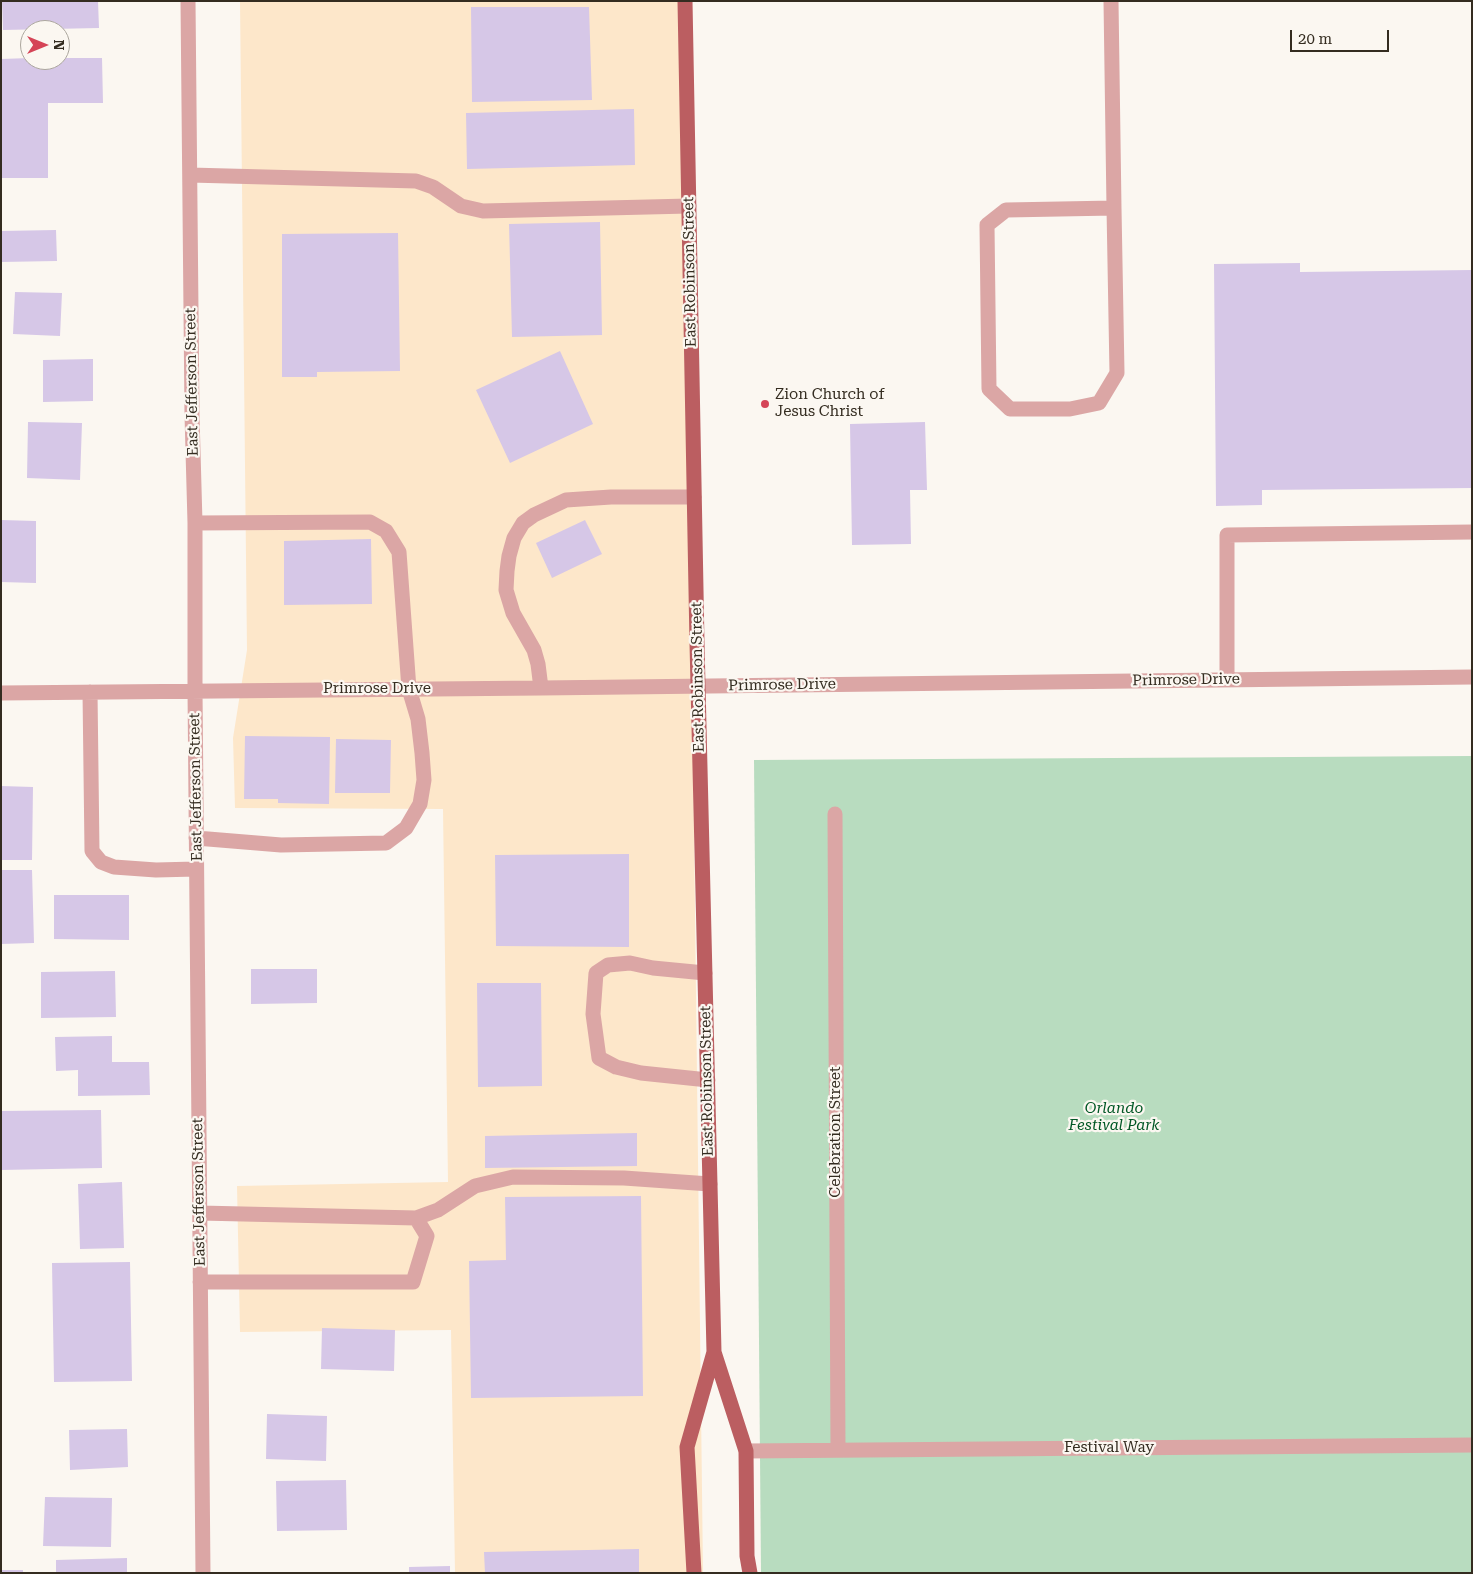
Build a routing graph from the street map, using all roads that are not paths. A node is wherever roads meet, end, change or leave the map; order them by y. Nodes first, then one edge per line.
1 (188, 1) edge
2 (685, 1) edge
3 (1111, 1) edge
4 (190, 175) junction
5 (689, 206) junction
6 (1114, 208) junction
7 (694, 497) junction
8 (195, 524) junction
9 (1472, 532) edge
10 (1472, 677) edge
11 (1228, 680) junction
12 (698, 686) junction
13 (541, 688) junction
14 (409, 689) junction
15 (195, 690) junction
16 (90, 692) junction
17 (1, 693) edge
18 (835, 814) dead end
19 (196, 838) junction
20 (196, 869) junction
21 (705, 973) junction
22 (708, 1080) junction
23 (710, 1184) junction
24 (200, 1214) junction
25 (416, 1218) junction
26 (200, 1282) junction
27 (714, 1352) junction
28 (1472, 1445) edge
29 (838, 1450) junction
30 (746, 1451) junction
31 (202, 1573) edge
32 (694, 1573) edge
33 (750, 1573) edge

1 - 4 street, East Jefferson Street
2 - 5 main road, East Robinson Street
3 - 6 street
4 - 5 street
4 - 8 street, East Jefferson Street
5 - 7 main road, East Robinson Street
6 - 6 street
7 - 12 main road, East Robinson Street
7 - 13 street
8 - 14 street
8 - 15 street, East Jefferson Street
9 - 11 street
10 - 11 street, Primrose Drive
11 - 12 street, Primrose Drive
12 - 13 street, Primrose Drive
12 - 21 main road, East Robinson Street
13 - 14 street, Primrose Drive
14 - 15 street, Primrose Drive
14 - 19 street
15 - 16 street, Primrose Drive
15 - 19 street, East Jefferson Street
16 - 17 street, Primrose Drive
16 - 20 street
18 - 29 street, Celebration Street
19 - 20 street, East Jefferson Street
20 - 24 street, East Jefferson Street
21 - 22 main road, East Robinson Street
21 - 22 street
22 - 23 main road, East Robinson Street
23 - 25 street
23 - 27 main road, East Robinson Street
24 - 25 street
24 - 26 street, East Jefferson Street
25 - 26 street
26 - 31 street, East Jefferson Street
27 - 30 main road, East Robinson Street
27 - 32 main road, East Robinson Street
28 - 29 street, Festival Way
29 - 30 street, Festival Way
30 - 33 main road, East Robinson Street

